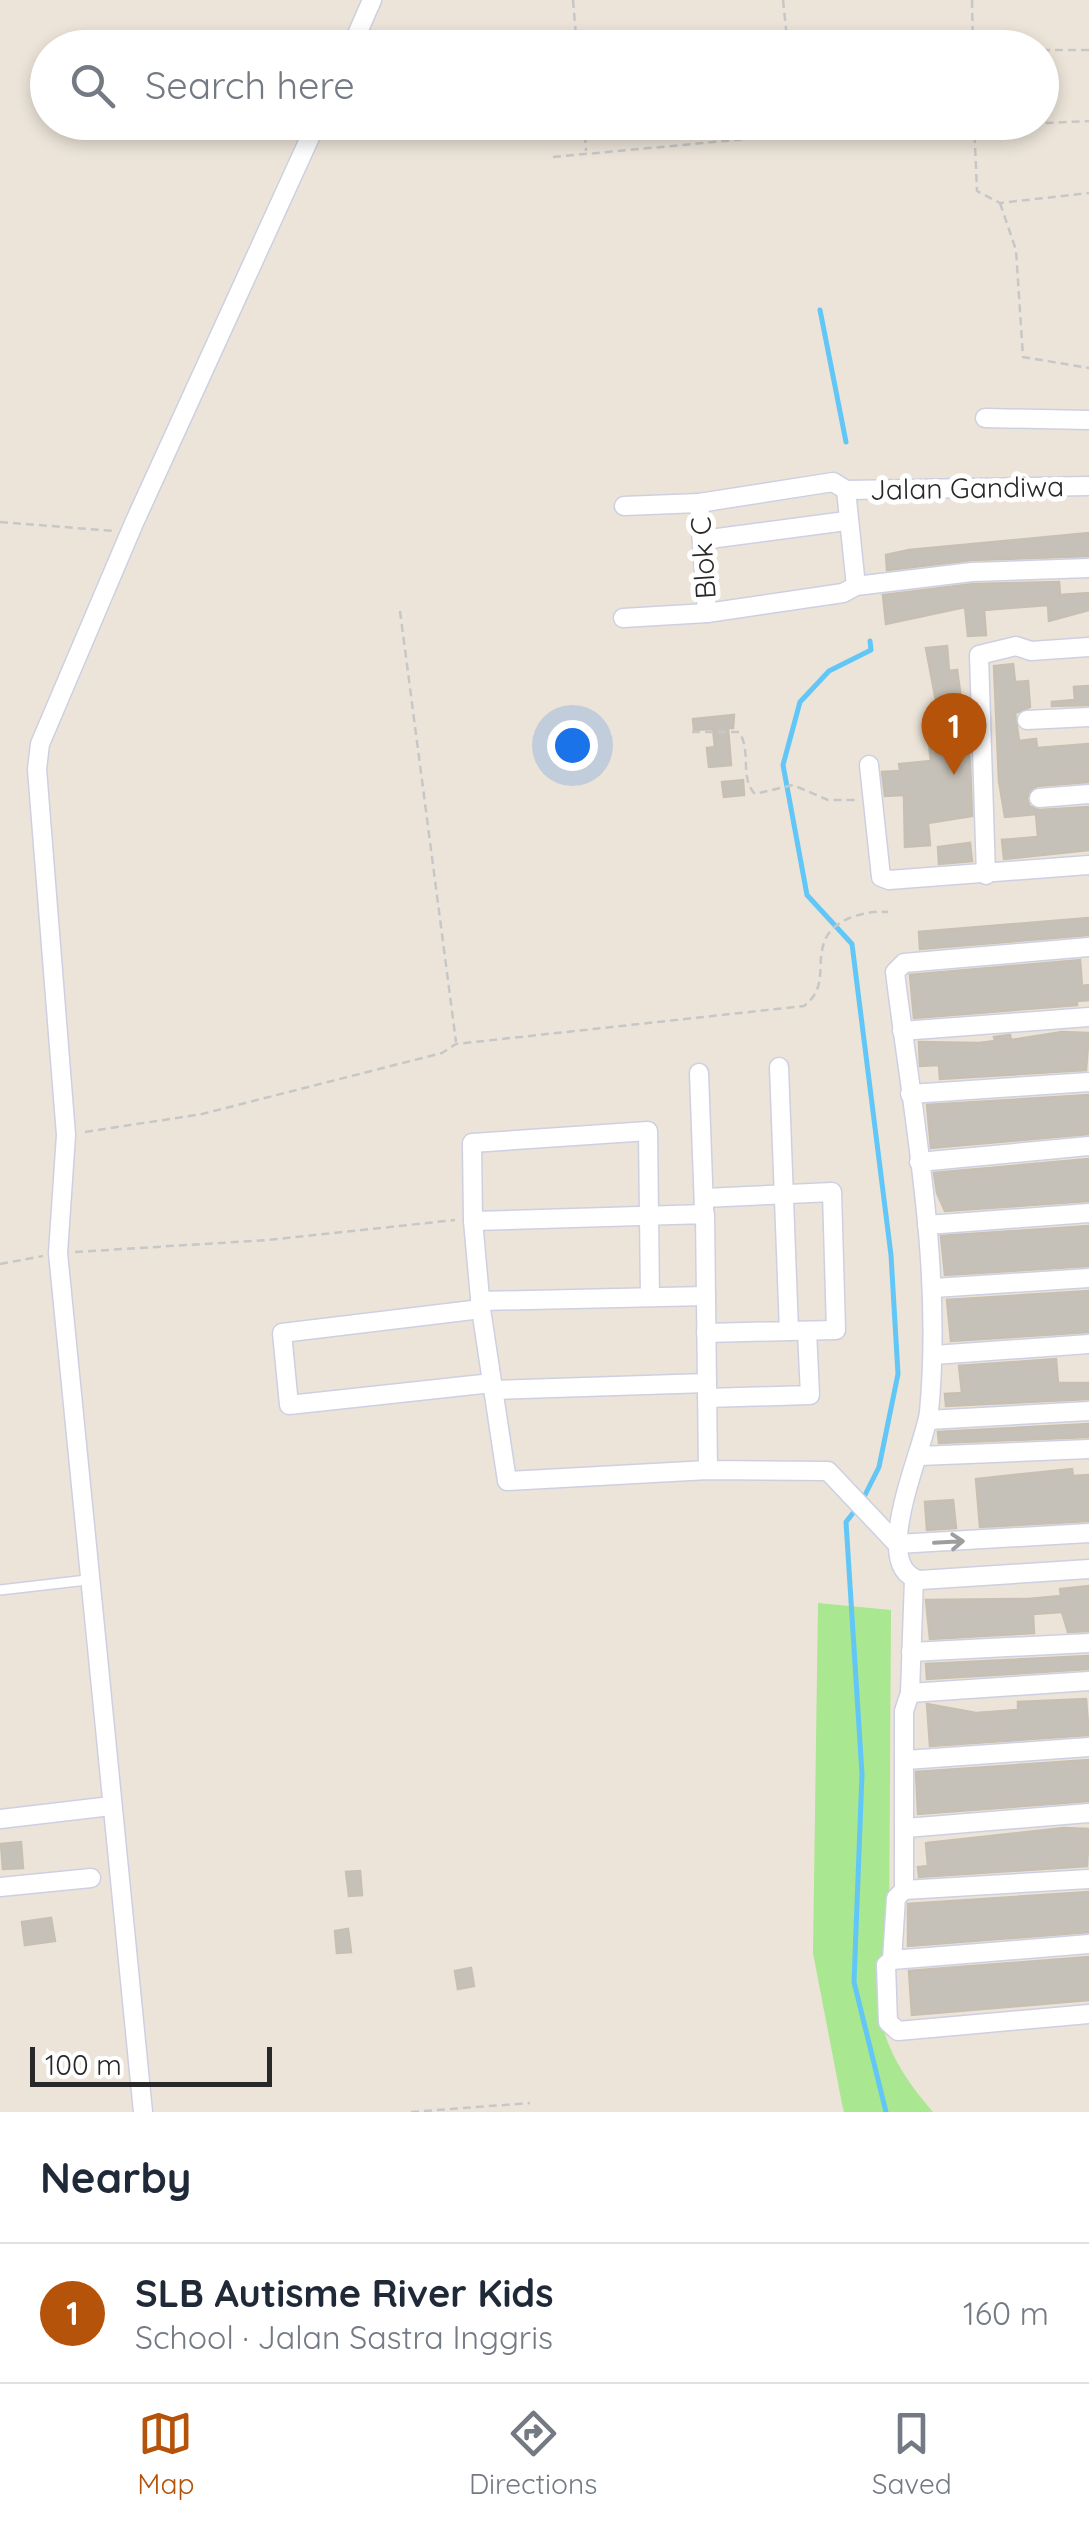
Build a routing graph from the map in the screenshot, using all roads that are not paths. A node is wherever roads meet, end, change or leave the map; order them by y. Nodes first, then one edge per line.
1 (372, 0) edge
2 (360, 30) edge
3 (309, 140) edge
4 (985, 418) dead end
5 (1089, 420) edge
6 (1089, 486) edge
7 (846, 490) junction
8 (699, 503) junction
9 (624, 506) dead end
10 (846, 520) junction
11 (702, 540) junction
12 (1089, 568) edge
13 (856, 586) junction
14 (707, 613) junction
15 (623, 618) dead end
16 (1089, 647) edge
17 (1089, 717) edge
18 (1027, 720) dead end
19 (870, 765) dead end
20 (1089, 794) edge
21 (1038, 798) dead end
22 (1089, 865) edge
23 (986, 874) junction
24 (1089, 948) edge
25 (1089, 1017) edge
26 (902, 1031) junction
27 (780, 1067) dead end
28 (699, 1073) dead end
29 (1089, 1082) edge
30 (910, 1094) junction
31 (1089, 1146) edge
32 (919, 1162) junction
33 (784, 1194) junction
34 (704, 1206) junction
35 (1089, 1213) edge
36 (652, 1216) junction
37 (464, 1220) junction
38 (927, 1225) junction
39 (1089, 1278) edge
40 (934, 1288) junction
41 (706, 1296) junction
42 (650, 1297) junction
43 (480, 1305) junction
44 (798, 1331) junction
45 (706, 1333) junction
46 (1089, 1344) edge
47 (934, 1355) junction
48 (492, 1386) junction
49 (707, 1390) junction
50 (1089, 1411) edge
51 (928, 1420) junction
52 (1089, 1449) edge
53 (919, 1456) junction
54 (708, 1470) junction
55 (1089, 1533) edge
56 (1001, 1539) junction
57 (891, 1540) junction
58 (1089, 1569) edge
59 (1002, 1575) junction
60 (914, 1579) junction
61 (87, 1580) junction
62 (0, 1590) edge
63 (1089, 1643) edge
64 (911, 1652) junction
65 (1089, 1680) edge
66 (910, 1693) junction
67 (1089, 1747) edge
68 (906, 1760) junction
69 (111, 1806) junction
70 (1089, 1812) edge
71 (0, 1819) edge
72 (906, 1828) junction
73 (91, 1878) dead end
74 (1089, 1878) edge
75 (0, 1887) edge
76 (904, 1890) junction
77 (1089, 1944) edge
78 (892, 1960) junction
79 (1089, 2014) edge
80 (143, 2112) edge

1 - 2 street
3 - 61 street
4 - 5 street
6 - 7 street, Jalan Gandiwa
7 - 8 street, Jalan Gandiwa
7 - 10 street
8 - 9 street, Jalan Gandiwa
8 - 11 street, Blok C
10 - 11 street
10 - 13 street
11 - 14 street, Blok C
12 - 13 street
13 - 14 street
14 - 15 street
16 - 23 street
17 - 18 street
19 - 23 street
20 - 21 street
22 - 23 street
24 - 26 street
25 - 26 street
26 - 30 street
27 - 33 street
28 - 34 street
29 - 30 street
30 - 32 street
31 - 32 street
32 - 38 street
33 - 34 street
33 - 44 street
33 - 44 street
34 - 36 street
34 - 41 street
35 - 38 street
36 - 37 street
36 - 37 street
36 - 42 street
37 - 43 street
38 - 40 street
39 - 40 street
40 - 47 street
41 - 42 street
41 - 45 street
42 - 43 street
43 - 48 street
43 - 48 street
44 - 45 street
44 - 49 street
45 - 49 street
46 - 47 street
47 - 51 street
48 - 49 street
48 - 54 street
49 - 54 street
50 - 51 street
51 - 53 street
52 - 53 street
53 - 57 street
54 - 57 street
55 - 56 street
57 -> 56 street
56 - 59 street
57 - 60 street
58 - 59 street
59 - 60 street
60 - 64 street
61 - 62 lane
61 - 69 street
63 - 64 street
64 - 66 street
65 - 66 street
66 - 68 street
67 - 68 street
68 - 72 street
69 - 71 street
69 - 80 street
70 - 72 street
72 - 76 street
73 - 75 street
74 - 76 street
76 - 78 street
77 - 78 street
78 - 79 street

